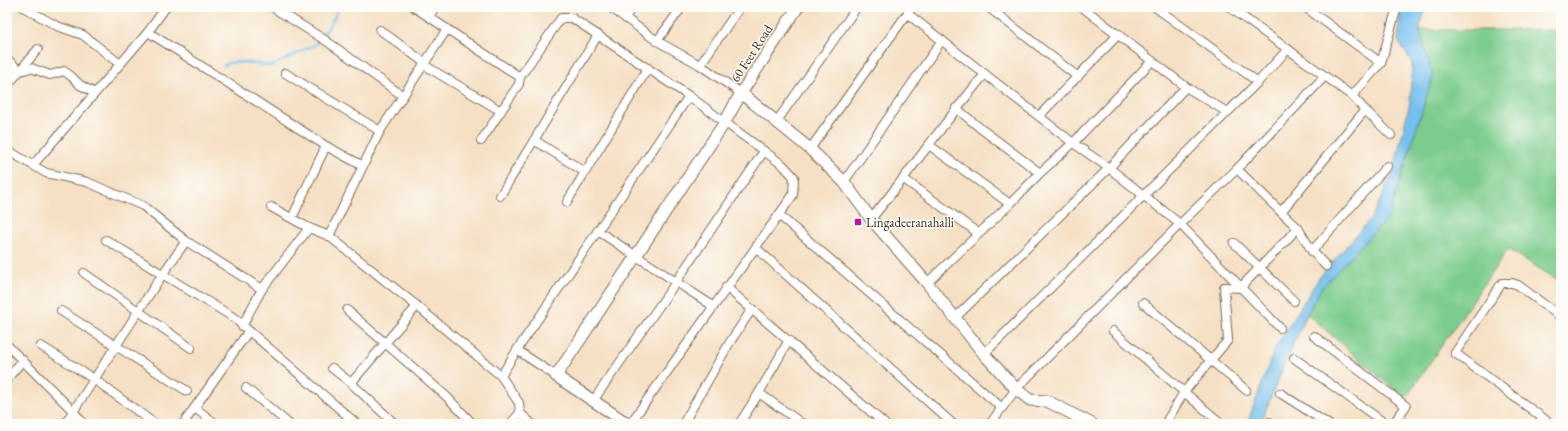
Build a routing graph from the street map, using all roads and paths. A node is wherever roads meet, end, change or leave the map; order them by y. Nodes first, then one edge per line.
1 (23, 7) edge
2 (166, 7) edge
3 (272, 7) edge
4 (414, 7) edge
5 (436, 7) edge
6 (610, 7) edge
7 (632, 7) edge
8 (682, 7) edge
9 (740, 7) edge
10 (798, 7) edge
11 (857, 7) edge
12 (988, 7) edge
13 (1082, 7) edge
14 (1155, 7) edge
15 (1229, 7) edge
16 (1305, 7) edge
17 (1395, 8) edge
18 (910, 10) edge
19 (429, 17) junction
20 (625, 18) junction
21 (447, 29) junction
22 (380, 30) dead end
23 (148, 32) junction
24 (1119, 34) junction
25 (598, 35) junction
26 (942, 40) junction
27 (657, 41) junction
28 (38, 49) dead end
29 (1288, 49) junction
30 (7, 59) edge
31 (1152, 61) junction
32 (120, 64) junction
33 (424, 64) junction
34 (1382, 64) junction
35 (700, 66) junction
36 (648, 68) junction
37 (20, 71) junction
38 (285, 73) dead end
39 (985, 74) junction
40 (1325, 76) junction
41 (520, 77) junction
42 (1078, 77) junction
43 (1258, 82) junction
44 (7, 86) edge
45 (1186, 87) junction
46 (95, 93) junction
47 (741, 93) junction
48 (403, 96) junction
49 (689, 96) junction
50 (1352, 96) junction
51 (956, 108) junction
52 (1365, 110) junction
53 (501, 111) junction
54 (1227, 112) junction
55 (1039, 116) junction
56 (776, 121) junction
57 (725, 122) junction
58 (380, 131) junction
59 (1391, 135) dead end
60 (534, 140) junction
61 (481, 141) dead end
62 (1073, 143) junction
63 (929, 145) junction
64 (326, 146) junction
65 (810, 149) junction
66 (7, 150) edge
67 (764, 151) junction
68 (32, 166) junction
69 (363, 166) junction
70 (1387, 166) dead end
71 (1110, 168) junction
72 (1237, 169) junction
73 (584, 172) junction
74 (1040, 173) junction
75 (904, 179) junction
76 (844, 182) junction
77 (500, 196) dead end
78 (1144, 196) junction
79 (566, 202) dead end
80 (1010, 204) junction
81 (271, 207) dead end
82 (1281, 212) junction
83 (779, 215) junction
84 (292, 218) junction
85 (871, 220) junction
86 (1180, 224) junction
87 (309, 228) junction
88 (1298, 228) junction
89 (598, 231) junction
90 (978, 233) junction
91 (329, 236) junction
92 (106, 240) dead end
93 (186, 241) junction
94 (1234, 243) dead end
95 (756, 248) junction
96 (1312, 251) junction
97 (635, 255) junction
98 (1326, 266) dead end
99 (1259, 268) junction
100 (84, 272) dead end
101 (162, 275) junction
102 (676, 282) junction
103 (927, 284) junction
104 (726, 287) junction
105 (1240, 288) junction
106 (262, 289) junction
107 (1294, 301) dead end
108 (1143, 303) dead end
109 (418, 306) junction
110 (713, 306) junction
111 (752, 309) junction
112 (61, 310) dead end
113 (347, 310) dead end
114 (138, 312) junction
115 (1561, 317) edge
116 (955, 318) junction
117 (1280, 328) dead end
118 (245, 329) junction
119 (1113, 331) dead end
120 (1314, 336) dead end
121 (789, 340) junction
122 (385, 343) junction
123 (7, 345) edge
124 (116, 345) junction
125 (41, 346) dead end
126 (191, 348) dead end
127 (517, 350) junction
128 (984, 354) junction
129 (1294, 358) dead end
130 (23, 360) junction
131 (1211, 360) junction
132 (332, 368) dead end
133 (501, 376) junction
134 (556, 376) junction
135 (7, 379) edge
136 (94, 379) junction
137 (351, 383) junction
138 (246, 388) dead end
139 (1016, 389) junction
140 (1246, 390) dead end
141 (188, 391) dead end
142 (1184, 392) junction
143 (1280, 392) dead end
144 (759, 393) junction
145 (593, 401) junction
146 (195, 408) junction
147 (1002, 408) junction
148 (73, 411) junction
149 (520, 413) junction
150 (65, 424) edge
151 (84, 424) edge
152 (155, 424) edge
153 (183, 424) edge
154 (216, 424) edge
155 (289, 424) edge
156 (357, 424) edge
157 (395, 424) edge
158 (473, 424) edge
159 (510, 424) edge
160 (532, 424) edge
161 (629, 424) edge
162 (683, 424) edge
163 (739, 424) edge
164 (803, 424) edge
165 (885, 424) edge
166 (953, 424) edge
167 (990, 424) edge
168 (1092, 424) edge
169 (1165, 424) edge
170 (1222, 424) edge
171 (1328, 424) edge
172 (1386, 424) edge
173 (1393, 424) edge
174 (1551, 424) edge

1 - 32 street
2 - 23 street
3 - 48 street
4 - 19 street
5 - 19 street
6 - 20 street
7 - 20 street
8 - 27 street
9 - 35 street
10 - 47 street, 60 Feet Road
11 - 56 street
12 - 42 street
13 - 24 street
14 - 43 street
15 - 29 street
16 - 34 street
17 - 34 street
18 - 26 street
18 - 65 street
19 - 21 street
20 - 27 street
21 - 33 street
21 - 41 street
22 - 33 street
23 - 32 street
23 - 64 street
24 - 31 street
24 - 42 street
25 - 36 street
25 - 41 street
25 - 60 street
26 - 39 street
26 - 76 street
27 - 35 street
28 - 37 street
29 - 40 street
29 - 43 street
30 - 37 street
31 - 45 street
31 - 62 street
32 - 46 street
33 - 48 street
33 - 53 street
34 - 50 street
35 - 47 street
36 - 49 street
36 - 73 street
37 - 44 street
37 - 46 street
38 - 58 street
39 - 51 street
39 - 55 street
40 - 50 street
40 - 72 street
41 - 53 street
42 - 55 street
43 - 54 street
45 - 54 street
45 - 71 street
46 - 68 street
47 - 56 street
47 - 57 street, 60 Feet Road
48 - 58 street
49 - 57 street
49 - 89 street
50 - 52 street
51 - 63 street
51 - 74 street
52 - 59 street
52 - 82 street
53 - 61 street
54 - 78 street
55 - 62 street
56 - 65 street
57 - 67 street
57 - 97 street, 60 Feet Road
58 - 69 street
60 - 73 street
60 - 77 street
62 - 71 street
62 - 74 street
63 - 75 street
63 - 80 street
64 - 69 street
64 - 84 street
65 - 76 street
66 - 68 street
67 - 83 street
67 - 102 street
68 - 93 street
69 - 91 street
70 - 96 street
71 - 78 street
71 - 116 street
72 - 82 street
72 - 86 street
73 - 79 street
74 - 80 street
75 - 85 street
75 - 90 street
76 - 85 street
78 - 86 street
78 - 128 street
80 - 90 street
81 - 84 street
82 - 88 street
83 - 95 street
83 - 147 street
84 - 87 street
85 - 103 street
86 - 105 street
86 - 139 street
87 - 91 street
87 - 106 street
88 - 96 street
88 - 99 street
89 - 97 street
89 - 127 street
90 - 103 street
91 - 109 street
92 - 101 street
93 - 101 street
93 - 106 street
94 - 99 street
95 - 104 street
95 - 166 street
96 - 98 street
97 - 102 street
97 - 134 street, 60 Feet Road
99 - 105 street
99 - 107 street
100 - 114 street
101 - 114 street
101 - 118 street
102 - 110 street
102 - 145 street
103 - 116 street
104 - 110 street
104 - 111 street
105 - 117 street
105 - 131 street
106 - 118 street
108 - 131 street
109 - 122 street
109 - 133 street
110 - 161 street
111 - 121 street
111 - 162 street
112 - 124 street
113 - 122 street
114 - 124 street
114 - 126 street
115 - 174 street
116 - 128 street
118 - 146 street
118 - 156 street
119 - 142 street
120 - 173 street
121 - 144 street
121 - 165 street
122 - 137 street
122 - 158 street
123 - 130 street
124 - 136 street
124 - 141 street
125 - 136 street
127 - 133 street
127 - 134 street
128 - 139 street
129 - 172 street
130 - 135 street
130 - 148 street
131 - 140 street
131 - 142 street
132 - 137 street
133 - 149 street
134 - 145 street
136 - 148 street
136 - 152 street
137 - 157 street
138 - 155 street
139 - 147 street
139 - 168 street
142 - 169 street
142 - 170 street
143 - 171 street
144 - 163 street
144 - 164 street
145 - 161 street
146 - 153 street
146 - 154 street
147 - 167 street
148 - 150 street
148 - 151 street
149 - 159 street
149 - 160 street

